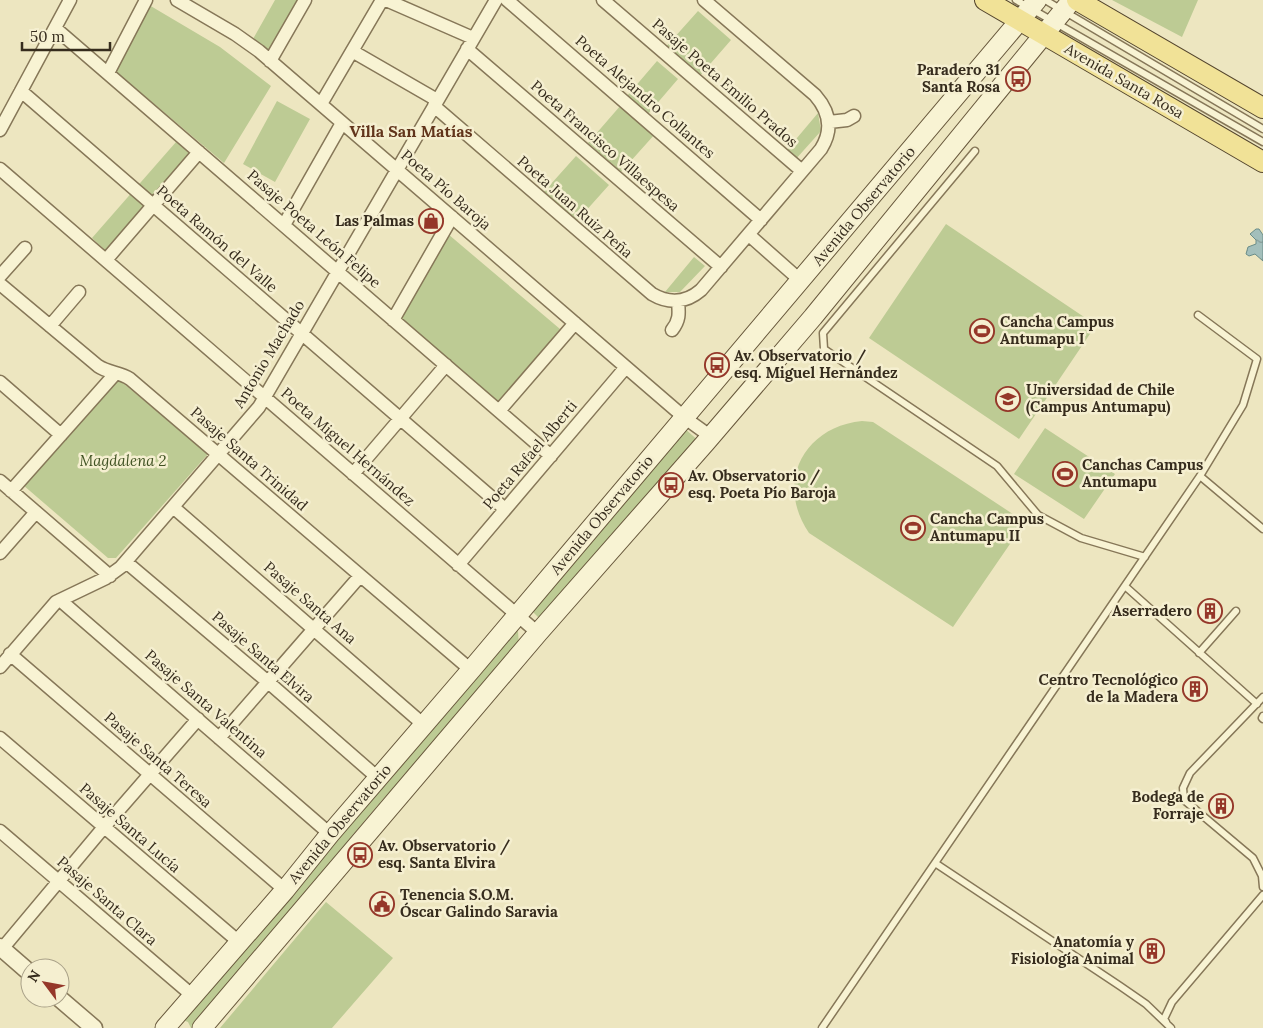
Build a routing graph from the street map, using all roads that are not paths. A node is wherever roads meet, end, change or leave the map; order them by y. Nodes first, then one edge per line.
1 (70, 0) edge
2 (146, 0) edge
3 (177, 0) edge
4 (305, 0) edge
5 (384, 0) edge
6 (496, 0) edge
7 (507, 0) edge
8 (603, 0) edge
9 (704, 0) edge
10 (985, 0) edge
11 (1030, 6) edge
12 (1062, 13) edge
13 (55, 28) junction
14 (470, 43) junction
15 (352, 51) junction
16 (270, 61) junction
17 (108, 73) junction
18 (21, 91) junction
19 (435, 103) junction
20 (321, 104) junction
21 (1263, 108) edge
22 (854, 116) dead end
23 (937, 120) junction
24 (829, 122) junction
25 (342, 123) junction
26 (1263, 129) edge
27 (0, 130) edge
28 (957, 140) junction
29 (1263, 142) edge
30 (975, 151) dead end
31 (199, 152) junction
32 (1263, 162) edge
33 (0, 169) edge
34 (397, 169) junction
35 (802, 171) junction
36 (153, 205) junction
37 (452, 217) junction
38 (762, 220) junction
39 (284, 225) junction
40 (749, 235) junction
41 (25, 248) dead end
42 (106, 260) junction
43 (721, 267) junction
44 (337, 271) junction
45 (801, 281) junction
46 (0, 283) edge
47 (79, 292) dead end
48 (678, 301) junction
49 (1198, 315) dead end
50 (393, 320) junction
51 (575, 323) junction
52 (50, 326) junction
53 (672, 330) dead end
54 (302, 332) junction
55 (446, 365) junction
56 (626, 367) junction
57 (115, 374) junction
58 (0, 382) edge
59 (265, 397) junction
60 (499, 410) junction
61 (401, 418) junction
62 (685, 418) junction
63 (61, 435) junction
64 (708, 439) junction
65 (218, 454) junction
66 (551, 456) junction
67 (353, 474) junction
68 (1200, 476) junction
69 (0, 481) edge
70 (11, 491) junction
71 (173, 507) junction
72 (505, 509) junction
73 (36, 512) junction
74 (1263, 528) edge
75 (0, 553) edge
76 (1145, 557) junction
77 (126, 562) junction
78 (458, 565) junction
79 (110, 576) junction
80 (360, 576) junction
81 (1126, 587) junction
82 (60, 600) junction
83 (1236, 611) dead end
84 (517, 615) junction
85 (315, 629) junction
86 (538, 633) junction
87 (1199, 653) junction
88 (10, 654) junction
89 (0, 666) edge
90 (471, 670) junction
91 (268, 682) junction
92 (1263, 697) edge
93 (1257, 704) junction
94 (198, 719) junction
95 (424, 725) junction
96 (0, 738) edge
97 (219, 738) junction
98 (150, 774) junction
99 (378, 778) junction
100 (104, 827) junction
101 (0, 831) edge
102 (330, 834) junction
103 (935, 863) junction
104 (59, 881) junction
105 (1263, 887) edge
106 (285, 890) junction
107 (1263, 895) edge
108 (239, 942) junction
109 (1, 948) edge
110 (20, 964) edge
111 (193, 996) junction
112 (70, 1007) edge
113 (173, 1027) edge
114 (94, 1028) edge
115 (202, 1028) edge
116 (822, 1028) edge
117 (1171, 1028) edge

1 - 13 street
2 - 17 street
3 - 16 street, Poeta Pío Baroja
4 - 16 street
5 - 14 street, Poeta Francisco Villaespesa
5 - 15 street
6 - 14 street, Antonio Machado
7 - 38 street, Poeta Alejandro Collantes
8 - 35 street, Pasaje Poeta Emilio Prados
9 - 24 street
10 - 11 main road, Avenida Santa Rosa
11 - 12 main road, Avenida Santa Rosa
11 - 12 lane
11 - 23 main road, Avenida Observatorio
12 - 21 main road, Avenida Santa Rosa
12 - 26 lane
12 - 28 main road, Avenida Observatorio
12 - 29 lane
12 - 32 main road, Avenida Santa Rosa
13 - 17 street, Pasaje Poeta León Felipe
13 - 18 street
14 - 19 street, Antonio Machado
14 - 43 street, Poeta Francisco Villaespesa
15 - 19 street, Poeta Juan Ruiz Peña
15 - 20 street
16 - 20 street, Poeta Pío Baroja
17 - 31 street, Pasaje Poeta León Felipe
18 - 27 street
18 - 36 street, Poeta Ramón del Valle
19 - 34 street, Antonio Machado
19 - 48 street, Poeta Juan Ruiz Peña
20 - 25 street, Poeta Pío Baroja
22 - 24 street
23 - 28 main road
23 - 45 main road, Avenida Observatorio
24 - 35 street
25 - 34 street, Poeta Pío Baroja
25 - 39 street
28 - 64 main road, Avenida Observatorio
30 - 76 lane
31 - 36 street
31 - 39 street, Pasaje Poeta León Felipe
33 - 42 street, Poeta Miguel Hernández
34 - 37 street, Poeta Pío Baroja
34 - 44 street, Antonio Machado
35 - 38 street
36 - 42 street
36 - 54 street, Poeta Ramón del Valle
37 - 50 street
37 - 51 street, Poeta Pío Baroja
38 - 40 street
39 - 44 street, Pasaje Poeta León Felipe
40 - 43 street
40 - 45 street
41 - 46 street
42 - 59 street, Poeta Miguel Hernández
43 - 48 street
44 - 50 street, Pasaje Poeta León Felipe
44 - 54 street, Antonio Machado
45 - 62 main road, Avenida Observatorio
46 - 52 street, Pasaje Santa Trinidad
47 - 52 street
48 - 53 street
49 - 68 lane
50 - 55 street, Pasaje Poeta León Felipe
51 - 56 street, Poeta Pío Baroja
51 - 60 street
52 - 57 street, Pasaje Santa Trinidad
54 - 59 street, Antonio Machado
54 - 61 street, Poeta Ramón del Valle
55 - 60 street, Pasaje Poeta León Felipe
55 - 61 street
56 - 62 street, Poeta Pío Baroja
56 - 66 street, Poeta Rafael Alberti
57 - 63 street
57 - 65 street, Pasaje Santa Trinidad
58 - 63 street
59 - 65 street, Antonio Machado
59 - 67 street, Poeta Miguel Hernández
60 - 66 street, Pasaje Poeta León Felipe
61 - 67 street
61 - 72 street, Poeta Ramón del Valle
62 - 64 street, Poeta Pío Baroja
62 - 84 main road, Avenida Observatorio
63 - 70 street
64 - 86 main road, Avenida Observatorio
65 - 71 street, Antonio Machado
65 - 80 street, Pasaje Santa Trinidad
66 - 72 street, Poeta Rafael Alberti
67 - 78 street, Poeta Miguel Hernández
68 - 74 lane
68 - 76 lane
69 - 70 street
70 - 73 street
71 - 77 street, Antonio Machado
71 - 85 street, Pasaje Santa Ana
72 - 78 street, Poeta Rafael Alberti
73 - 75 street
73 - 79 street
76 - 81 lane
77 - 79 street, Antonio Machado
77 - 91 street, Pasaje Santa Elvira
78 - 84 street, Poeta Miguel Hernández
79 - 82 street, Antonio Machado
80 - 85 street
80 - 90 street, Pasaje Santa Trinidad
81 - 87 lane
81 - 103 lane
82 - 88 street, Antonio Machado
82 - 94 street, Pasaje Santa Valentina
83 - 87 lane
84 - 86 street, Poeta Miguel Hernández
84 - 90 main road, Avenida Observatorio
85 - 91 street
85 - 95 street, Pasaje Santa Ana
86 - 115 main road, Avenida Observatorio
87 - 93 lane
88 - 89 street, Antonio Machado
88 - 98 street, Pasaje Santa Teresa
90 - 95 main road, Avenida Observatorio
91 - 97 street
91 - 99 street, Pasaje Santa Elvira
92 - 93 lane
93 - 105 lane
94 - 97 street, Pasaje Santa Valentina
94 - 98 street
95 - 99 main road, Avenida Observatorio
96 - 100 street, Pasaje Santa Lucía
97 - 102 street, Pasaje Santa Valentina
98 - 100 street
98 - 106 street, Pasaje Santa Teresa
99 - 102 main road, Avenida Observatorio
100 - 104 street
100 - 108 street, Pasaje Santa Lucía
101 - 104 street, Pasaje Santa Clara
102 - 106 main road, Avenida Observatorio
103 - 116 lane
103 - 117 lane
104 - 109 street
104 - 111 street, Pasaje Santa Clara
106 - 108 main road, Avenida Observatorio
107 - 117 lane
108 - 111 main road, Avenida Observatorio
109 - 110 street
111 - 113 main road, Avenida Observatorio
112 - 114 street

